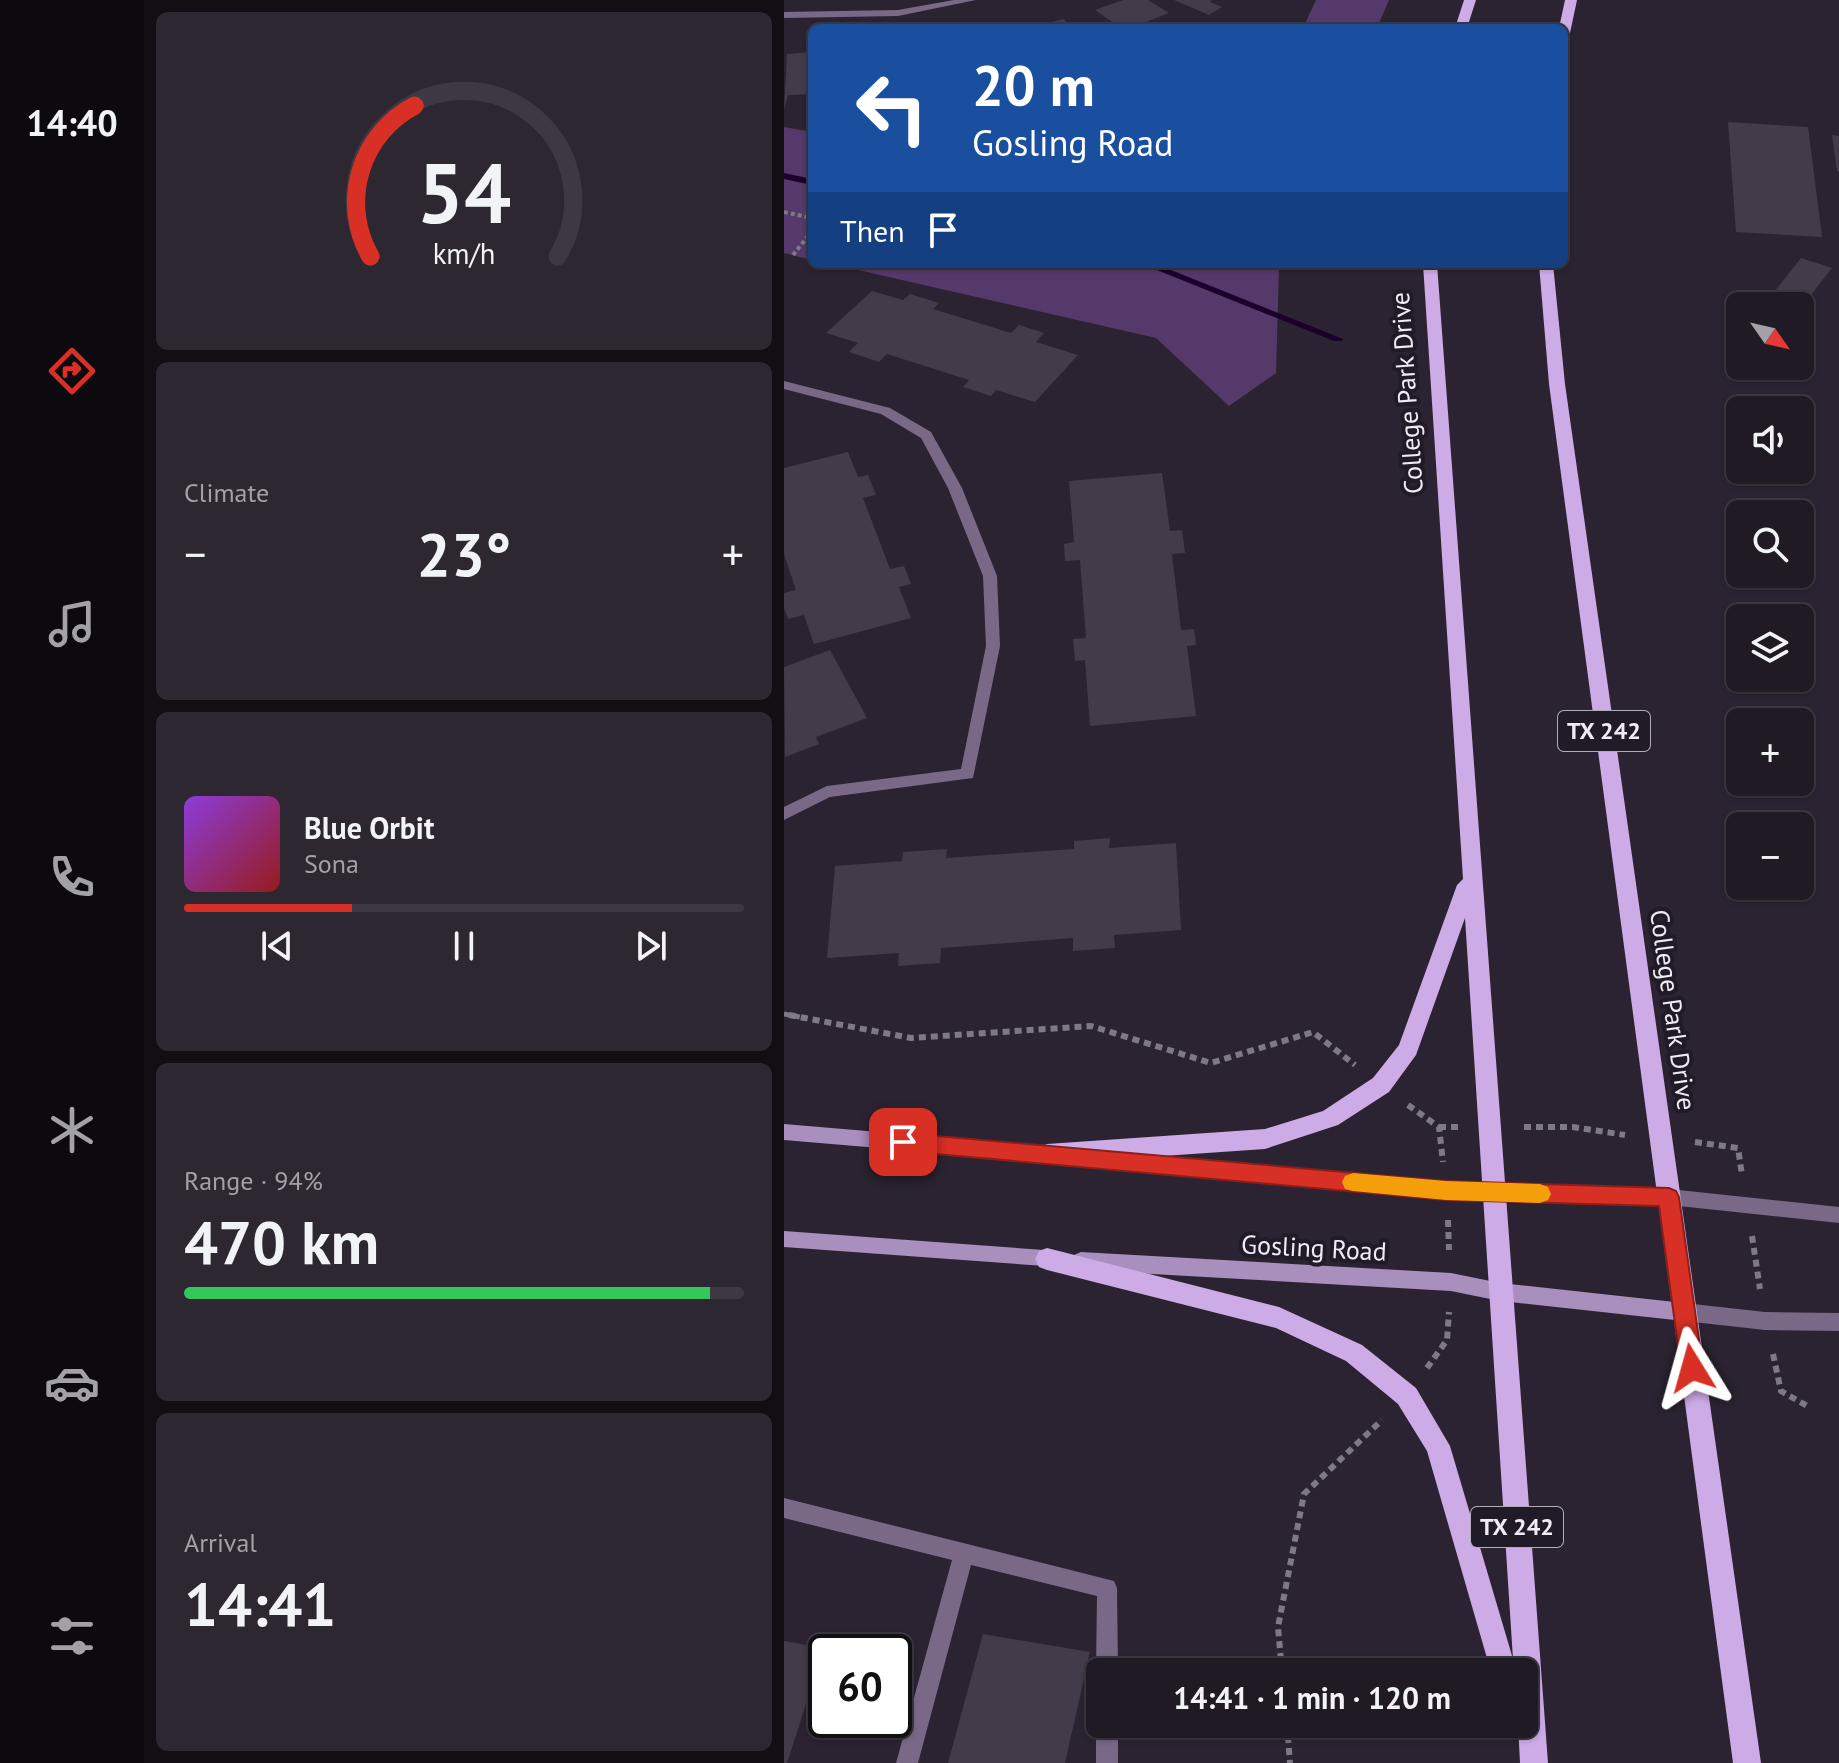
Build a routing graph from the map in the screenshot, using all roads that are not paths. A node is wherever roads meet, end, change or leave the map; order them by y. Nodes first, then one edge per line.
1 (971, 0) edge
2 (1470, 0) edge
3 (1571, 0) edge
4 (784, 15) edge
5 (1462, 24) edge
6 (1566, 24) edge
7 (1430, 268) edge
8 (1546, 268) edge
9 (784, 385) edge
10 (784, 814) edge
11 (1471, 874) junction
12 (784, 1132) edge
13 (1047, 1154) junction
14 (1493, 1192) junction
15 (1669, 1197) junction
16 (1839, 1215) edge
17 (784, 1239) edge
18 (1047, 1259) junction
19 (1500, 1292) junction
20 (1684, 1312) junction
21 (1839, 1322) edge
22 (784, 1508) edge
23 (964, 1552) junction
24 (1107, 1658) edge
25 (1500, 1658) edge
26 (1107, 1738) edge
27 (1524, 1738) edge
28 (907, 1763) edge
29 (1107, 1763) edge
30 (1532, 1763) edge
31 (1747, 1763) edge

1 - 4 street
2 - 5 main road
3 - 6 main road
7 - 11 main road, College Park Drive / TX 242
8 - 15 main road, College Park Drive / TX 242
9 - 10 street
11 - 13 main road
11 - 14 main road, College Park Drive / TX 242
12 - 13 main road
13 - 14 main road
14 - 15 main road
14 - 19 main road, College Park Drive / TX 242
15 - 16 street
15 - 20 main road, College Park Drive / TX 242
17 - 18 main road, Gosling Road
18 - 19 main road, Gosling Road
18 - 25 main road
19 - 20 main road, Gosling Road
19 - 30 main road, College Park Drive / TX 242
20 - 21 street, Gosling Road
20 - 31 main road, College Park Drive / TX 242
22 - 23 street
23 - 24 street
23 - 28 street
26 - 29 street
27 - 30 main road

